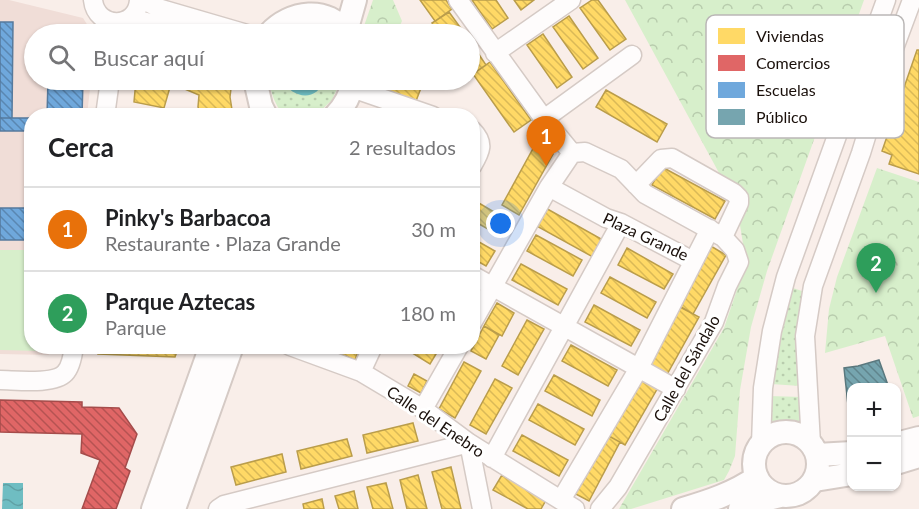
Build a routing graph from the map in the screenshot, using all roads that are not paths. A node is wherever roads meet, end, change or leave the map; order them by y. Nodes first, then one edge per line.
1 (141, 0) edge
2 (355, 0) edge
3 (458, 0) edge
4 (571, 0) edge
5 (886, 0) edge
6 (912, 0) edge
7 (90, 2) edge
8 (314, 7) edge
9 (919, 9) edge
10 (881, 15) edge
11 (904, 21) edge
12 (120, 24) edge
13 (125, 24) edge
14 (212, 24) edge
15 (281, 24) edge
16 (338, 24) edge
17 (348, 24) edge
18 (475, 24) edge
19 (480, 32) edge
20 (495, 53) junction
21 (632, 55) dead end
22 (109, 90) edge
23 (257, 90) edge
24 (350, 90) edge
25 (368, 90) edge
26 (106, 108) edge
27 (262, 108) edge
28 (343, 108) edge
29 (413, 108) edge
30 (544, 119) junction
31 (836, 138) edge
32 (866, 138) edge
33 (572, 153) junction
34 (636, 185) junction
35 (549, 187) junction
36 (621, 223) junction
37 (717, 233) junction
38 (693, 261) junction
39 (480, 279) edge
40 (493, 286) junction
41 (480, 309) edge
42 (565, 326) junction
43 (73, 354) edge
44 (209, 354) edge
45 (229, 354) edge
46 (312, 354) edge
47 (369, 354) edge
48 (454, 354) edge
49 (639, 368) junction
50 (361, 372) junction
51 (0, 380) edge
52 (676, 388) junction
53 (423, 409) junction
54 (919, 438) edge
55 (469, 443) junction
56 (901, 443) edge
57 (761, 444) junction
58 (814, 449) junction
59 (847, 452) edge
60 (919, 456) edge
61 (492, 458) junction
62 (901, 462) edge
63 (847, 475) edge
64 (757, 477) junction
65 (815, 480) junction
66 (780, 496) junction
67 (568, 504) edge
68 (153, 509) edge
69 (174, 509) edge
70 (218, 509) edge
71 (482, 509) edge
72 (600, 509) edge
73 (683, 509) edge
74 (740, 509) edge

1 - 13 street
1 - 14 street
2 - 17 main road
3 - 18 street
4 - 20 street
5 - 10 street
6 - 9 street
6 - 11 street
7 - 12 street
8 - 15 main road
8 - 16 main road
19 - 20 street
20 - 30 street
21 - 30 street
22 - 26 street
23 - 27 main road
24 - 28 main road
25 - 29 street
30 - 33 street
31 - 57 street
32 - 58 street
33 - 34 street, Plaza Grande
33 - 35 street
34 - 37 street, Plaza Grande
34 - 37 street
35 - 36 street, Plaza Grande
35 - 40 street
36 - 38 street, Plaza Grande
36 - 42 street
37 - 38 street, Plaza Grande
37 - 52 street, Calle del Sándalo
38 - 49 street
39 - 40 street
40 - 41 street
40 - 42 street
42 - 49 street
42 - 61 street
43 - 51 street
44 - 68 main road
45 - 69 main road
46 - 50 street, Calle del Enebro
47 - 50 street
48 - 53 street
49 - 52 street
49 - 67 street
50 - 53 street, Calle del Enebro
52 - 72 street, Calle del Sándalo
53 - 55 street, Calle del Enebro
54 - 56 main road
55 - 61 street, Calle del Enebro
55 - 70 street
55 - 71 street
57 - 58 main road
57 - 64 main road
58 - 59 main road
58 - 65 main road
60 - 62 main road
61 - 67 street, Calle del Enebro
63 - 65 main road
64 - 66 main road
64 - 73 main road
65 - 66 main road
66 - 74 main road

